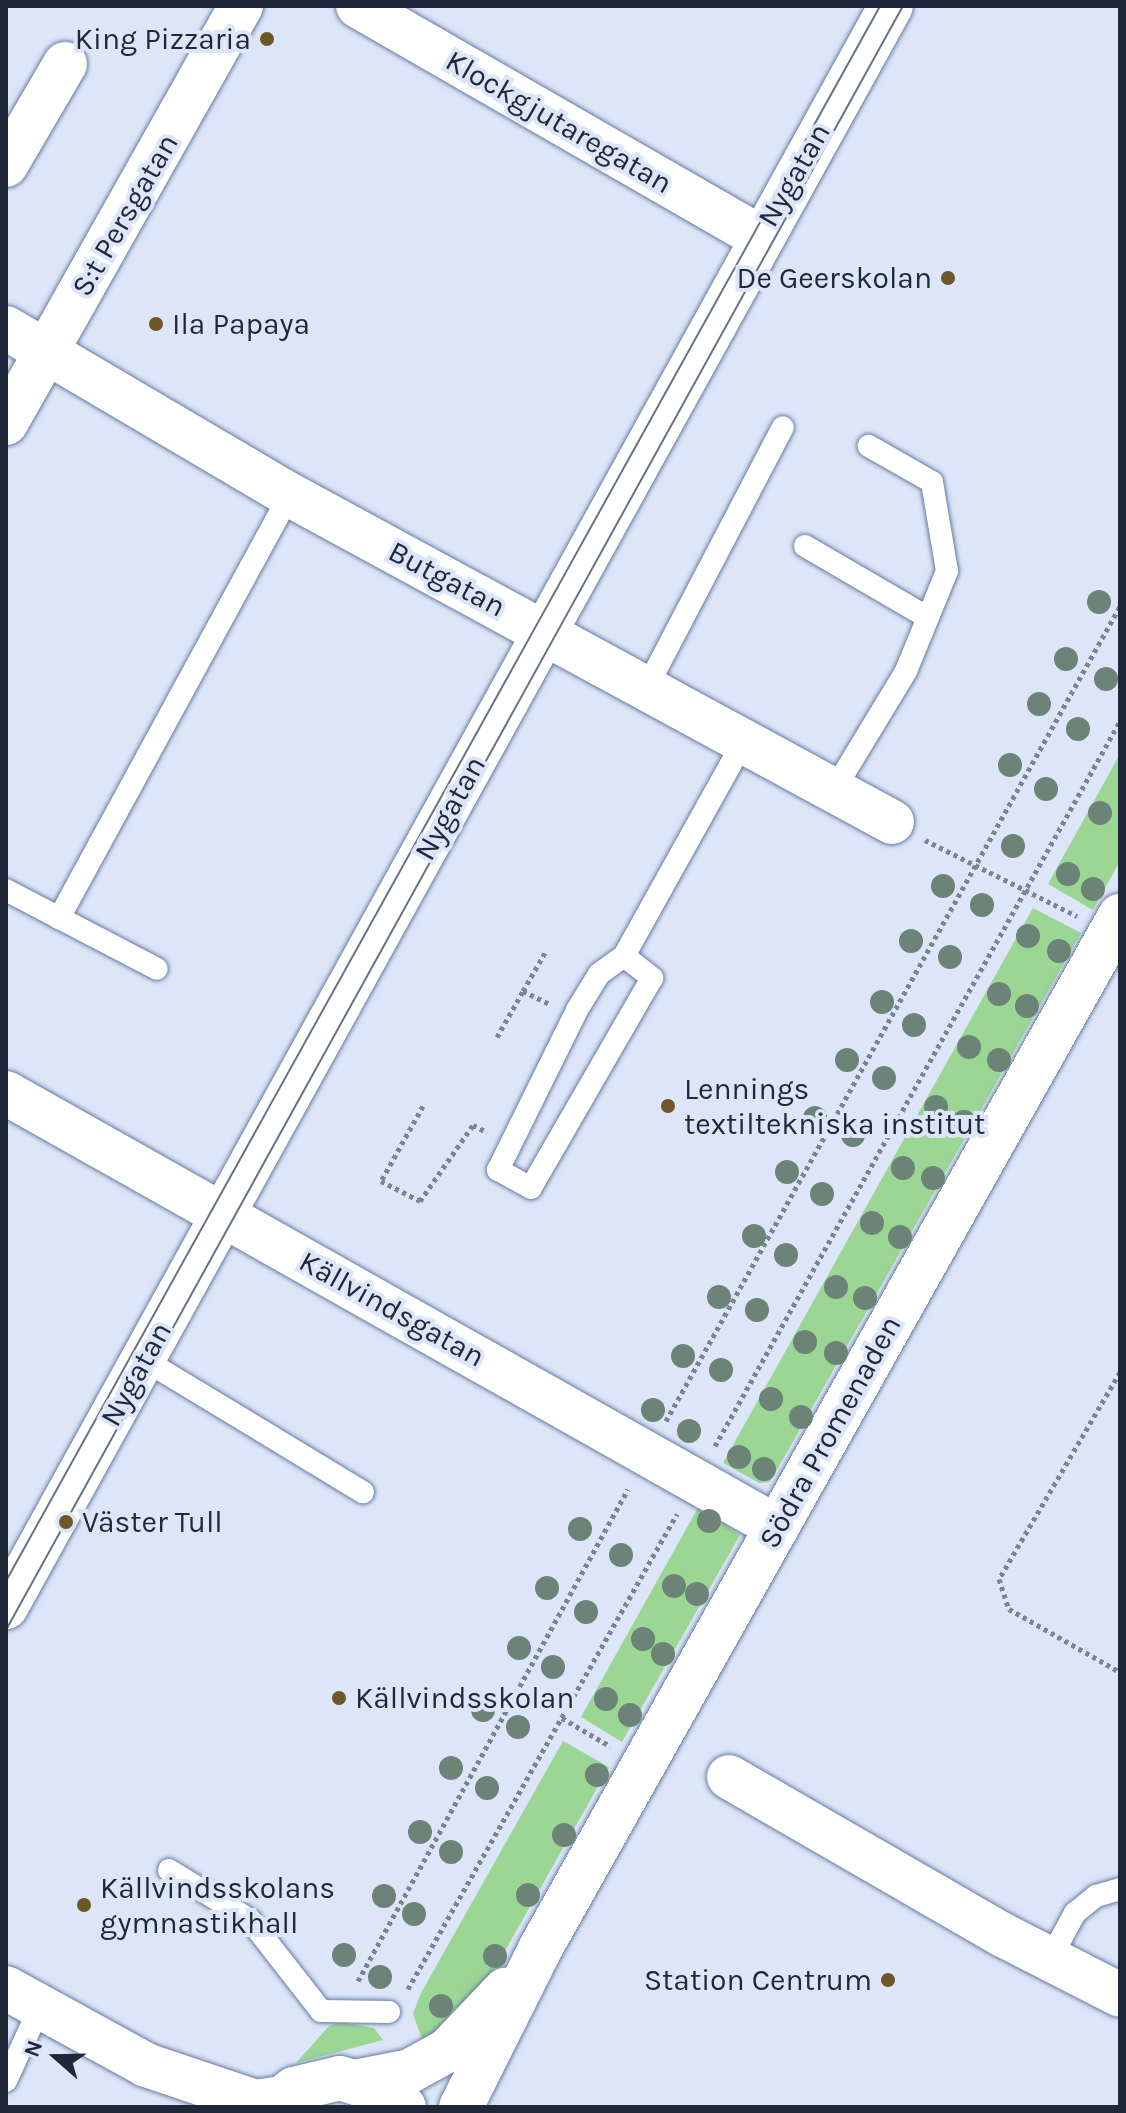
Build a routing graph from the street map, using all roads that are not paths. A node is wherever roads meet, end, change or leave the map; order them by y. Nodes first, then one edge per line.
1 (241, 6) edge
2 (358, 6) edge
3 (891, 6) edge
4 (65, 64) dead end
5 (6, 165) edge
6 (759, 237) junction
7 (6, 328) edge
8 (47, 352) junction
9 (6, 423) edge
10 (783, 427) dead end
11 (869, 446) dead end
12 (290, 495) junction
13 (805, 546) dead end
14 (927, 617) junction
15 (548, 633) junction
16 (647, 687) junction
17 (745, 739) junction
18 (834, 790) junction
19 (892, 822) road end
20 (6, 890) edge
21 (1120, 916) edge
22 (59, 918) junction
23 (624, 956) junction
24 (157, 969) dead end
25 (6, 1093) edge
26 (224, 1215) junction
27 (139, 1356) junction
28 (363, 1492) dead end
29 (777, 1527) junction
30 (6, 1607) edge
31 (729, 1777) dead end
32 (169, 1870) dead end
33 (1120, 1889) edge
34 (540, 1949) junction
35 (1050, 1959) junction
36 (1120, 1995) edge
37 (23, 1998) edge
38 (389, 2012) road end
39 (146, 2065) junction
40 (6, 2081) edge
41 (359, 2081) junction
42 (277, 2102) edge
43 (196, 2107) edge
44 (404, 2107) edge
45 (461, 2107) edge

1 - 8 street, S:t Persgatan
2 - 6 street, Klockgjutaregatan
3 - 6 street, Nygatan
4 - 5 street
6 - 15 street, Nygatan
7 - 8 street, Butgatan
8 - 9 street, S:t Persgatan
8 - 12 street, Butgatan
10 - 16 lane
11 - 14 lane
12 - 15 street, Butgatan
12 - 22 lane
13 - 14 lane
14 - 18 lane
15 - 16 street, Butgatan
15 - 26 street, Nygatan
16 - 17 street, Butgatan
17 - 18 street, Butgatan
17 - 23 lane
18 - 19 street, Butgatan
20 - 22 lane
21 - 29 street, Södra Promenaden
22 - 24 lane
23 - 23 lane
25 - 26 street, Källvindsgatan
26 - 27 street, Nygatan
26 - 29 street, Källvindsgatan
27 - 28 lane
27 - 30 street, Nygatan
29 - 34 street, Södra Promenaden
31 - 35 street
32 - 38 lane
33 - 35 lane
34 - 41 street, Södra Promenaden
34 - 45 street, Södra Promenaden
35 - 36 street
37 - 39 street
37 - 40 lane
39 - 42 street
39 - 43 street
41 - 42 street, Södra Promenaden
41 - 44 street

